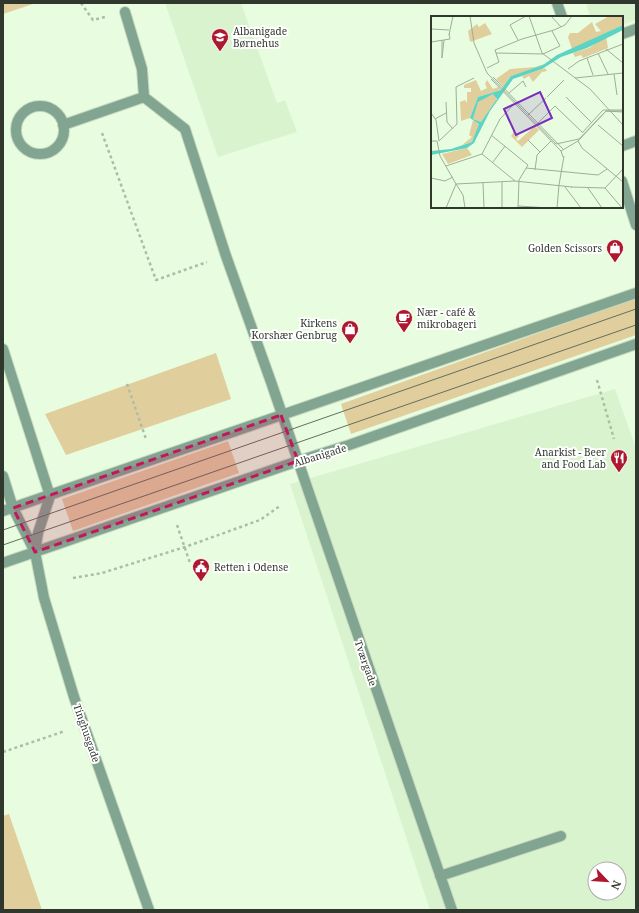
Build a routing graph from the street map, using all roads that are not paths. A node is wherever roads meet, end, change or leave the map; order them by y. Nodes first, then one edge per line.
1 (557, 3) edge
2 (125, 12) road end
3 (562, 16) edge
4 (636, 29) edge
5 (623, 34) edge
6 (144, 97) junction
7 (63, 125) junction
8 (636, 141) edge
9 (623, 146) edge
10 (623, 184) edge
11 (636, 225) edge
12 (636, 293) edge
13 (636, 344) edge
14 (3, 350) edge
15 (5, 364) edge
16 (281, 415) junction
17 (298, 461) junction
18 (3, 476) edge
19 (50, 496) junction
20 (8, 509) edge
21 (35, 552) junction
22 (3, 563) edge
23 (561, 836) dead end
24 (440, 876) junction
25 (149, 910) edge
26 (452, 910) edge

1 - 3 street
2 - 6 street
4 - 5 street
6 - 7 street
6 - 16 street, Tværgade
7 - 7 street
8 - 9 street
10 - 11 street
12 - 16 street
13 - 17 street, Albanigade
14 - 15 street
15 - 19 street
16 - 17 street, Tværgade
16 - 19 street
17 - 21 street, Albanigade
17 - 24 street, Tværgade
18 - 20 street, Tinghusgade
19 - 20 street
19 - 21 street, Tinghusgade
20 - 21 street, Tinghusgade
21 - 22 street, Albanigade
21 - 25 street, Tinghusgade
23 - 24 street
24 - 26 street, Tværgade

